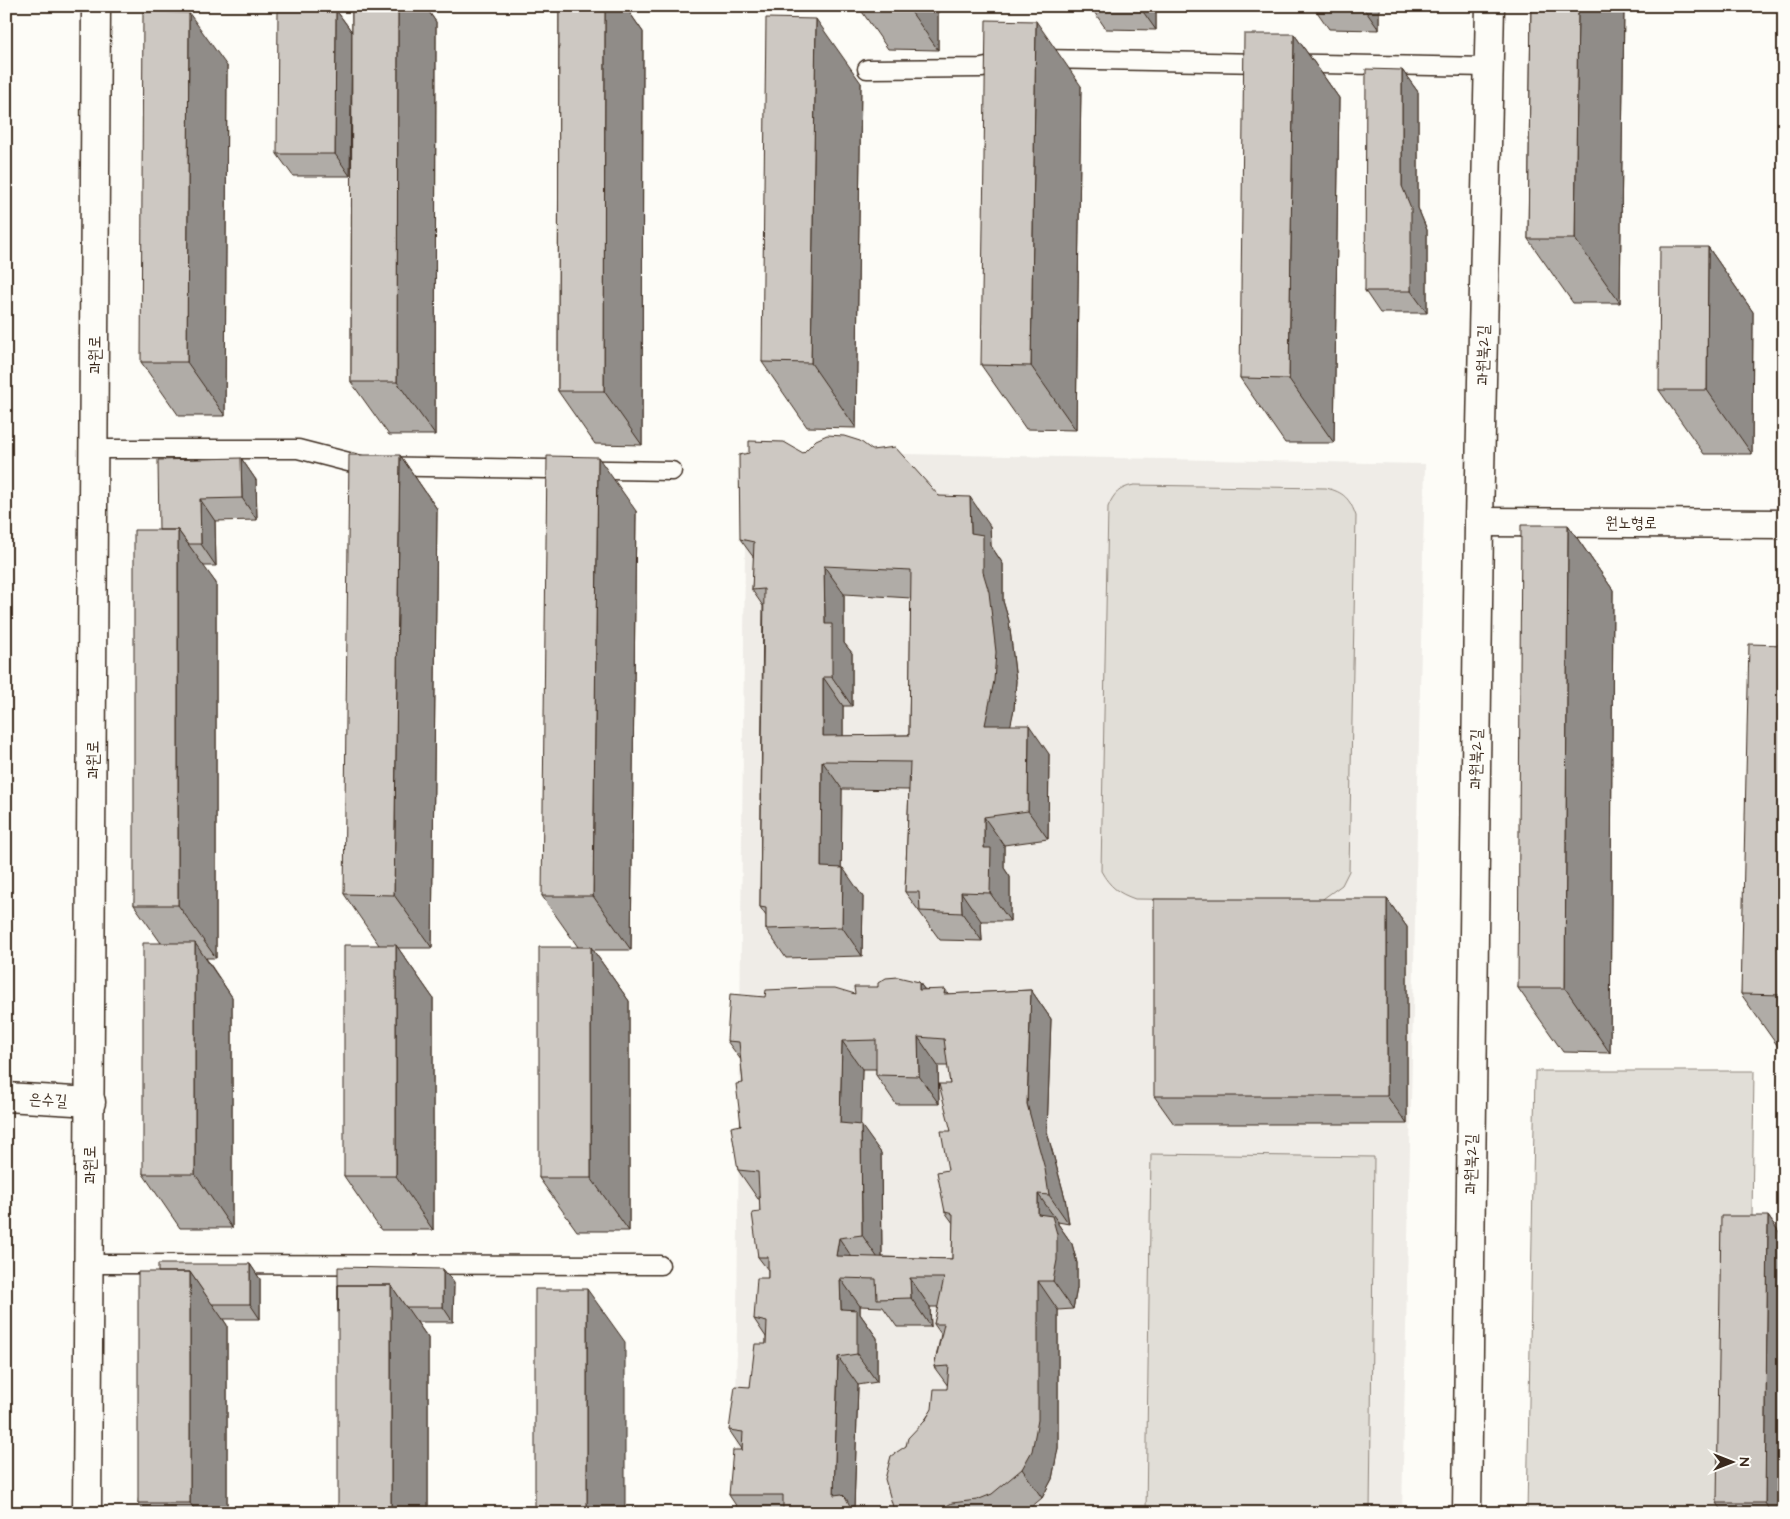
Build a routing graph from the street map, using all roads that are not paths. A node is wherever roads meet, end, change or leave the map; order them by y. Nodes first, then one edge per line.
1 (96, 6) edge
2 (1490, 6) edge
3 (1489, 67) junction
4 (867, 69) dead end
5 (94, 449) junction
6 (672, 471) dead end
7 (1479, 522) junction
8 (1784, 524) edge
9 (6, 1097) edge
10 (91, 1102) junction
11 (90, 1264) junction
12 (660, 1265) dead end
13 (87, 1513) edge
14 (1467, 1513) edge

1 - 5 main road, 과원로
2 - 3 main road, 과원북2길
3 - 4 lane
3 - 7 main road, 과원북2길
5 - 6 lane
5 - 10 main road, 과원로
7 - 8 main road, 원노형로
7 - 14 main road, 과원북2길
9 - 10 main road, 은수길
10 - 11 main road, 과원로
11 - 12 lane
11 - 13 main road, 과원로

